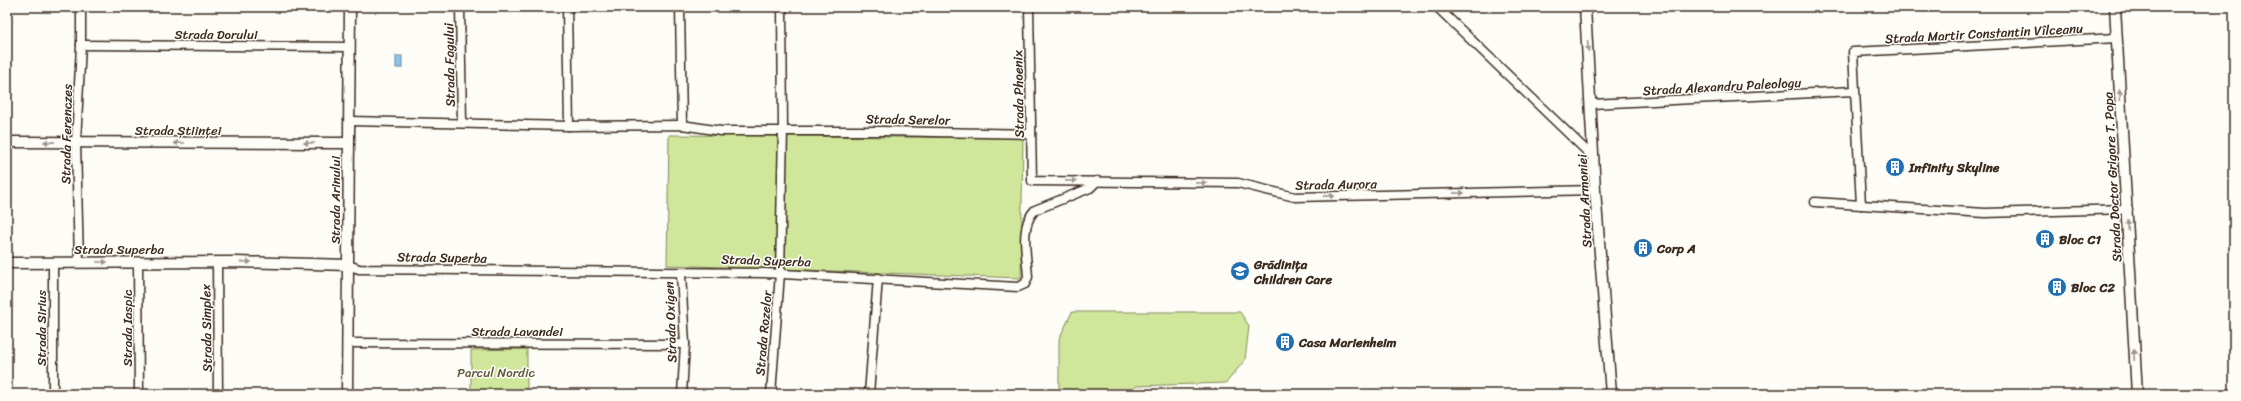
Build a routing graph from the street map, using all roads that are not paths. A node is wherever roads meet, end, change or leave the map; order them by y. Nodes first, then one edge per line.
1 (81, 7) edge
2 (350, 7) edge
3 (460, 7) edge
4 (567, 7) edge
5 (680, 7) edge
6 (782, 7) edge
7 (1029, 7) edge
8 (1437, 7) edge
9 (1585, 7) edge
10 (2115, 7) edge
11 (2117, 38) junction
12 (81, 45) junction
13 (350, 47) junction
14 (1854, 91) junction
15 (1591, 104) junction
16 (350, 121) junction
17 (462, 123) junction
18 (682, 125) junction
19 (569, 126) junction
20 (783, 130) junction
21 (1031, 134) junction
22 (7, 142) edge
23 (76, 143) junction
24 (348, 143) junction
25 (1594, 158) junction
26 (1032, 181) joint
27 (1097, 182) junction
28 (1595, 190) junction
29 (1815, 202) dead end
30 (1861, 205) junction
31 (2128, 209) junction
32 (53, 262) junction
33 (79, 262) junction
34 (138, 262) junction
35 (217, 262) junction
36 (7, 263) edge
37 (348, 264) junction
38 (780, 273) junction
39 (681, 274) junction
40 (878, 278) junction
41 (348, 343) junction
42 (685, 344) junction
43 (53, 394) edge
44 (139, 394) edge
45 (218, 394) edge
46 (347, 394) edge
47 (682, 394) edge
48 (771, 394) edge
49 (869, 394) edge
50 (1611, 394) edge
51 (2137, 394) edge

1 - 12 street, Strada Ferenczes
2 - 13 street, Strada Arinului
3 - 17 street, Strada Fagului
4 - 19 street
5 - 18 street
6 - 20 street, Strada Rozelor
7 - 21 street, Strada Phoenix
8 - 25 street
9 -> 15 street, Strada Armoniei
10 - 11 street, Strada Doctor Grigore T. Popa
11 - 14 street, Strada Martir Constantin Vîlceanu
31 -> 11 street, Strada Doctor Grigore T. Popa
12 - 13 street, Strada Dorului
12 - 23 street, Strada Ferenczes
13 - 16 street, Strada Arinului
14 - 15 street, Strada Alexandru Paleologu
14 - 30 street
15 - 25 street, Strada Armoniei
16 - 17 street
16 - 24 street, Strada Arinului
17 - 19 street, Strada Serelor
18 - 19 street, Strada Serelor
18 - 20 street, Strada Serelor
20 - 21 street, Strada Serelor
20 - 38 street, Strada Rozelor
21 - 26 street, Strada Phoenix
23 -> 22 street, Strada Științei
24 -> 23 street, Strada Științei
23 - 33 street, Strada Ferenczes
24 - 37 street, Strada Arinului
25 - 28 street, Strada Armoniei
26 -> 27 street, Strada Aurora
27 -> 28 street, Strada Aurora
27 - 40 street, Strada Superba
28 - 50 street, Strada Armoniei
29 - 30 street
30 - 31 street
51 -> 31 street, Strada Doctor Grigore T. Popa
32 - 33 street, Strada Superba
32 - 36 street, Strada Superba
32 - 43 street, Strada Sirius
33 -> 34 street, Strada Superba
34 - 35 street, Strada Superba
34 - 44 street, Strada Iaspic
35 -> 37 street, Strada Superba
35 - 45 street, Strada Simplex
37 - 39 street, Strada Superba
37 - 41 street, Strada Arinului
38 - 39 street, Strada Superba
38 - 40 street, Strada Superba
38 - 48 street, Strada Rozelor
39 - 42 street, Strada Oxigen
40 - 49 street
41 - 42 street, Strada Lavandei
41 - 46 street, Strada Arinului
42 - 47 street, Strada Oxigen

